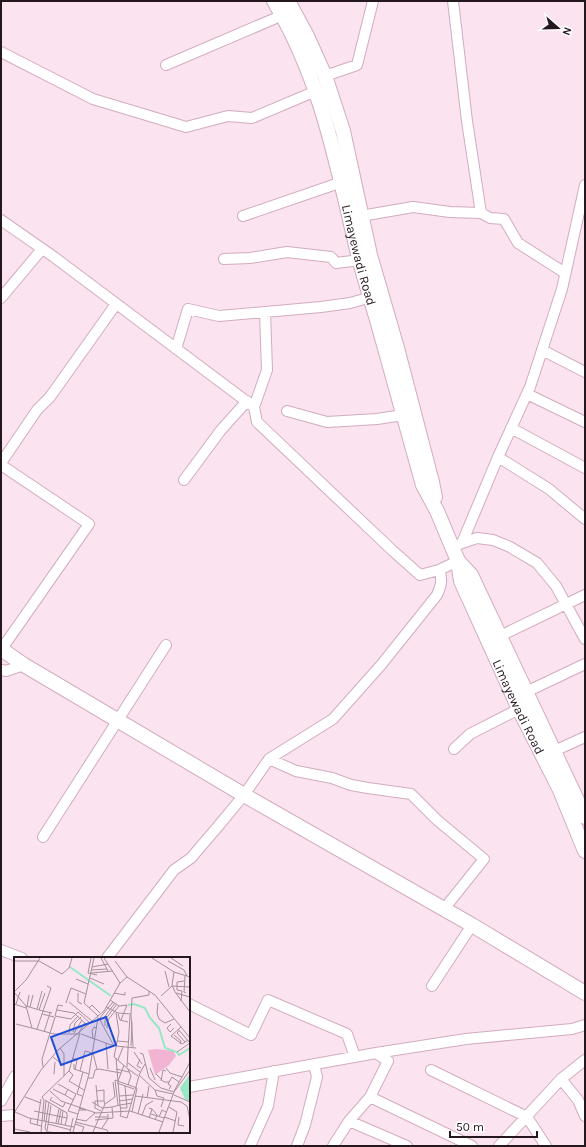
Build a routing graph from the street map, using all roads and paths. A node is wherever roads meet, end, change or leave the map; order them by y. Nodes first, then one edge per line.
1 (274, 1) edge
2 (288, 1) edge
3 (373, 1) edge
4 (454, 1) edge
5 (283, 16) junction
6 (1, 52) edge
7 (166, 65) dead end
8 (325, 76) junction
9 (316, 91) junction
10 (342, 182) junction
11 (585, 185) edge
12 (481, 213) junction
13 (243, 216) dead end
14 (361, 216) junction
15 (1, 220) edge
16 (42, 249) junction
17 (224, 259) dead end
18 (360, 260) junction
19 (565, 273) junction
20 (376, 296) junction
21 (1, 298) edge
22 (116, 304) junction
23 (265, 312) junction
24 (176, 349) junction
25 (542, 350) junction
26 (585, 372) edge
27 (527, 394) junction
28 (251, 404) junction
29 (287, 411) dead end
30 (403, 415) junction
31 (585, 422) edge
32 (511, 428) junction
33 (498, 456) junction
34 (1, 464) edge
35 (585, 468) edge
36 (184, 480) dead end
37 (437, 511) junction
38 (585, 519) edge
39 (458, 545) junction
40 (458, 561) junction
41 (439, 570) junction
42 (585, 595) edge
43 (566, 604) junction
44 (500, 636) junction
45 (585, 639) edge
46 (166, 644) dead end
47 (1, 650) edge
48 (585, 664) edge
49 (24, 665) junction
50 (1, 670) edge
51 (526, 692) junction
52 (519, 709) junction
53 (118, 720) junction
54 (585, 737) edge
55 (454, 749) dead end
56 (554, 751) junction
57 (269, 759) junction
58 (244, 795) junction
59 (584, 811) edge
60 (43, 837) dead end
61 (585, 851) edge
62 (444, 909) junction
63 (472, 925) junction
64 (1, 950) edge
65 (19, 957) edge
66 (108, 957) edge
67 (432, 986) dead end
68 (585, 993) edge
69 (190, 1004) edge
70 (585, 1025) edge
71 (376, 1053) junction
72 (355, 1057) junction
73 (585, 1060) edge
74 (314, 1064) junction
75 (431, 1070) dead end
76 (274, 1071) junction
77 (14, 1078) edge
78 (561, 1079) junction
79 (190, 1087) edge
80 (370, 1097) junction
81 (1, 1101) edge
82 (14, 1115) edge
83 (1, 1116) edge
84 (585, 1116) edge
85 (527, 1117) junction
86 (349, 1120) junction
87 (250, 1146) edge
88 (297, 1146) edge
89 (333, 1146) edge
90 (407, 1146) edge
91 (472, 1146) edge
92 (499, 1146) edge
93 (546, 1146) edge

1 - 5 street, Limayewadi Road
2 - 8 street, Limayewadi Road
3 - 8 street
4 - 12 street
5 - 7 street
5 - 9 street, Limayewadi Road
6 - 9 street
8 - 14 street, Limayewadi Road
9 - 10 street, Limayewadi Road
10 - 13 street
10 - 18 street, Limayewadi Road
11 - 19 street
12 - 14 street
12 - 19 street
14 - 20 street, Limayewadi Road
15 - 16 street
16 - 21 street
16 - 22 street
17 - 18 street
18 - 20 street, Limayewadi Road
19 - 25 street
20 - 23 street
20 - 30 street, Limayewadi Road
20 - 37 street, Limayewadi Road
22 - 24 street
22 - 34 street
23 - 24 street
23 - 28 street
24 - 28 street
25 - 26 street
25 - 27 street
27 - 31 street
27 - 32 street
28 - 36 street
28 - 41 street
29 - 30 street
30 - 37 street, Limayewadi Road
32 - 33 street
32 - 35 street
33 - 38 street
33 - 39 street
34 - 47 street
37 - 39 street, Limayewadi Road
39 - 40 street, Limayewadi Road
39 - 43 street
40 - 41 street
40 - 44 street, Limayewadi Road
40 - 52 street, Limayewadi Road
41 - 57 street
42 - 43 street
43 - 44 street
43 - 45 street
44 - 51 street, Limayewadi Road
46 - 53 street
47 - 49 street
48 - 51 street
49 - 50 street
49 - 53 street
51 - 56 street, Limayewadi Road
52 - 55 street
52 - 61 street, Limayewadi Road
53 - 58 street
53 - 60 street
54 - 56 street
56 - 59 street, Limayewadi Road
57 - 58 street
57 - 62 street
58 - 62 street
58 - 66 street
62 - 63 street
63 - 67 street
63 - 68 street
64 - 65 street
69 - 72 street
70 - 71 street
71 - 72 street
71 - 80 street
72 - 74 street
73 - 78 street
74 - 76 street
74 - 88 street
75 - 85 street
76 - 79 street
76 - 87 street
77 - 81 street
78 - 84 street
78 - 85 street
80 - 86 street
80 - 91 street
82 - 83 street
85 - 92 street
85 - 93 street
86 - 89 street
86 - 90 street

